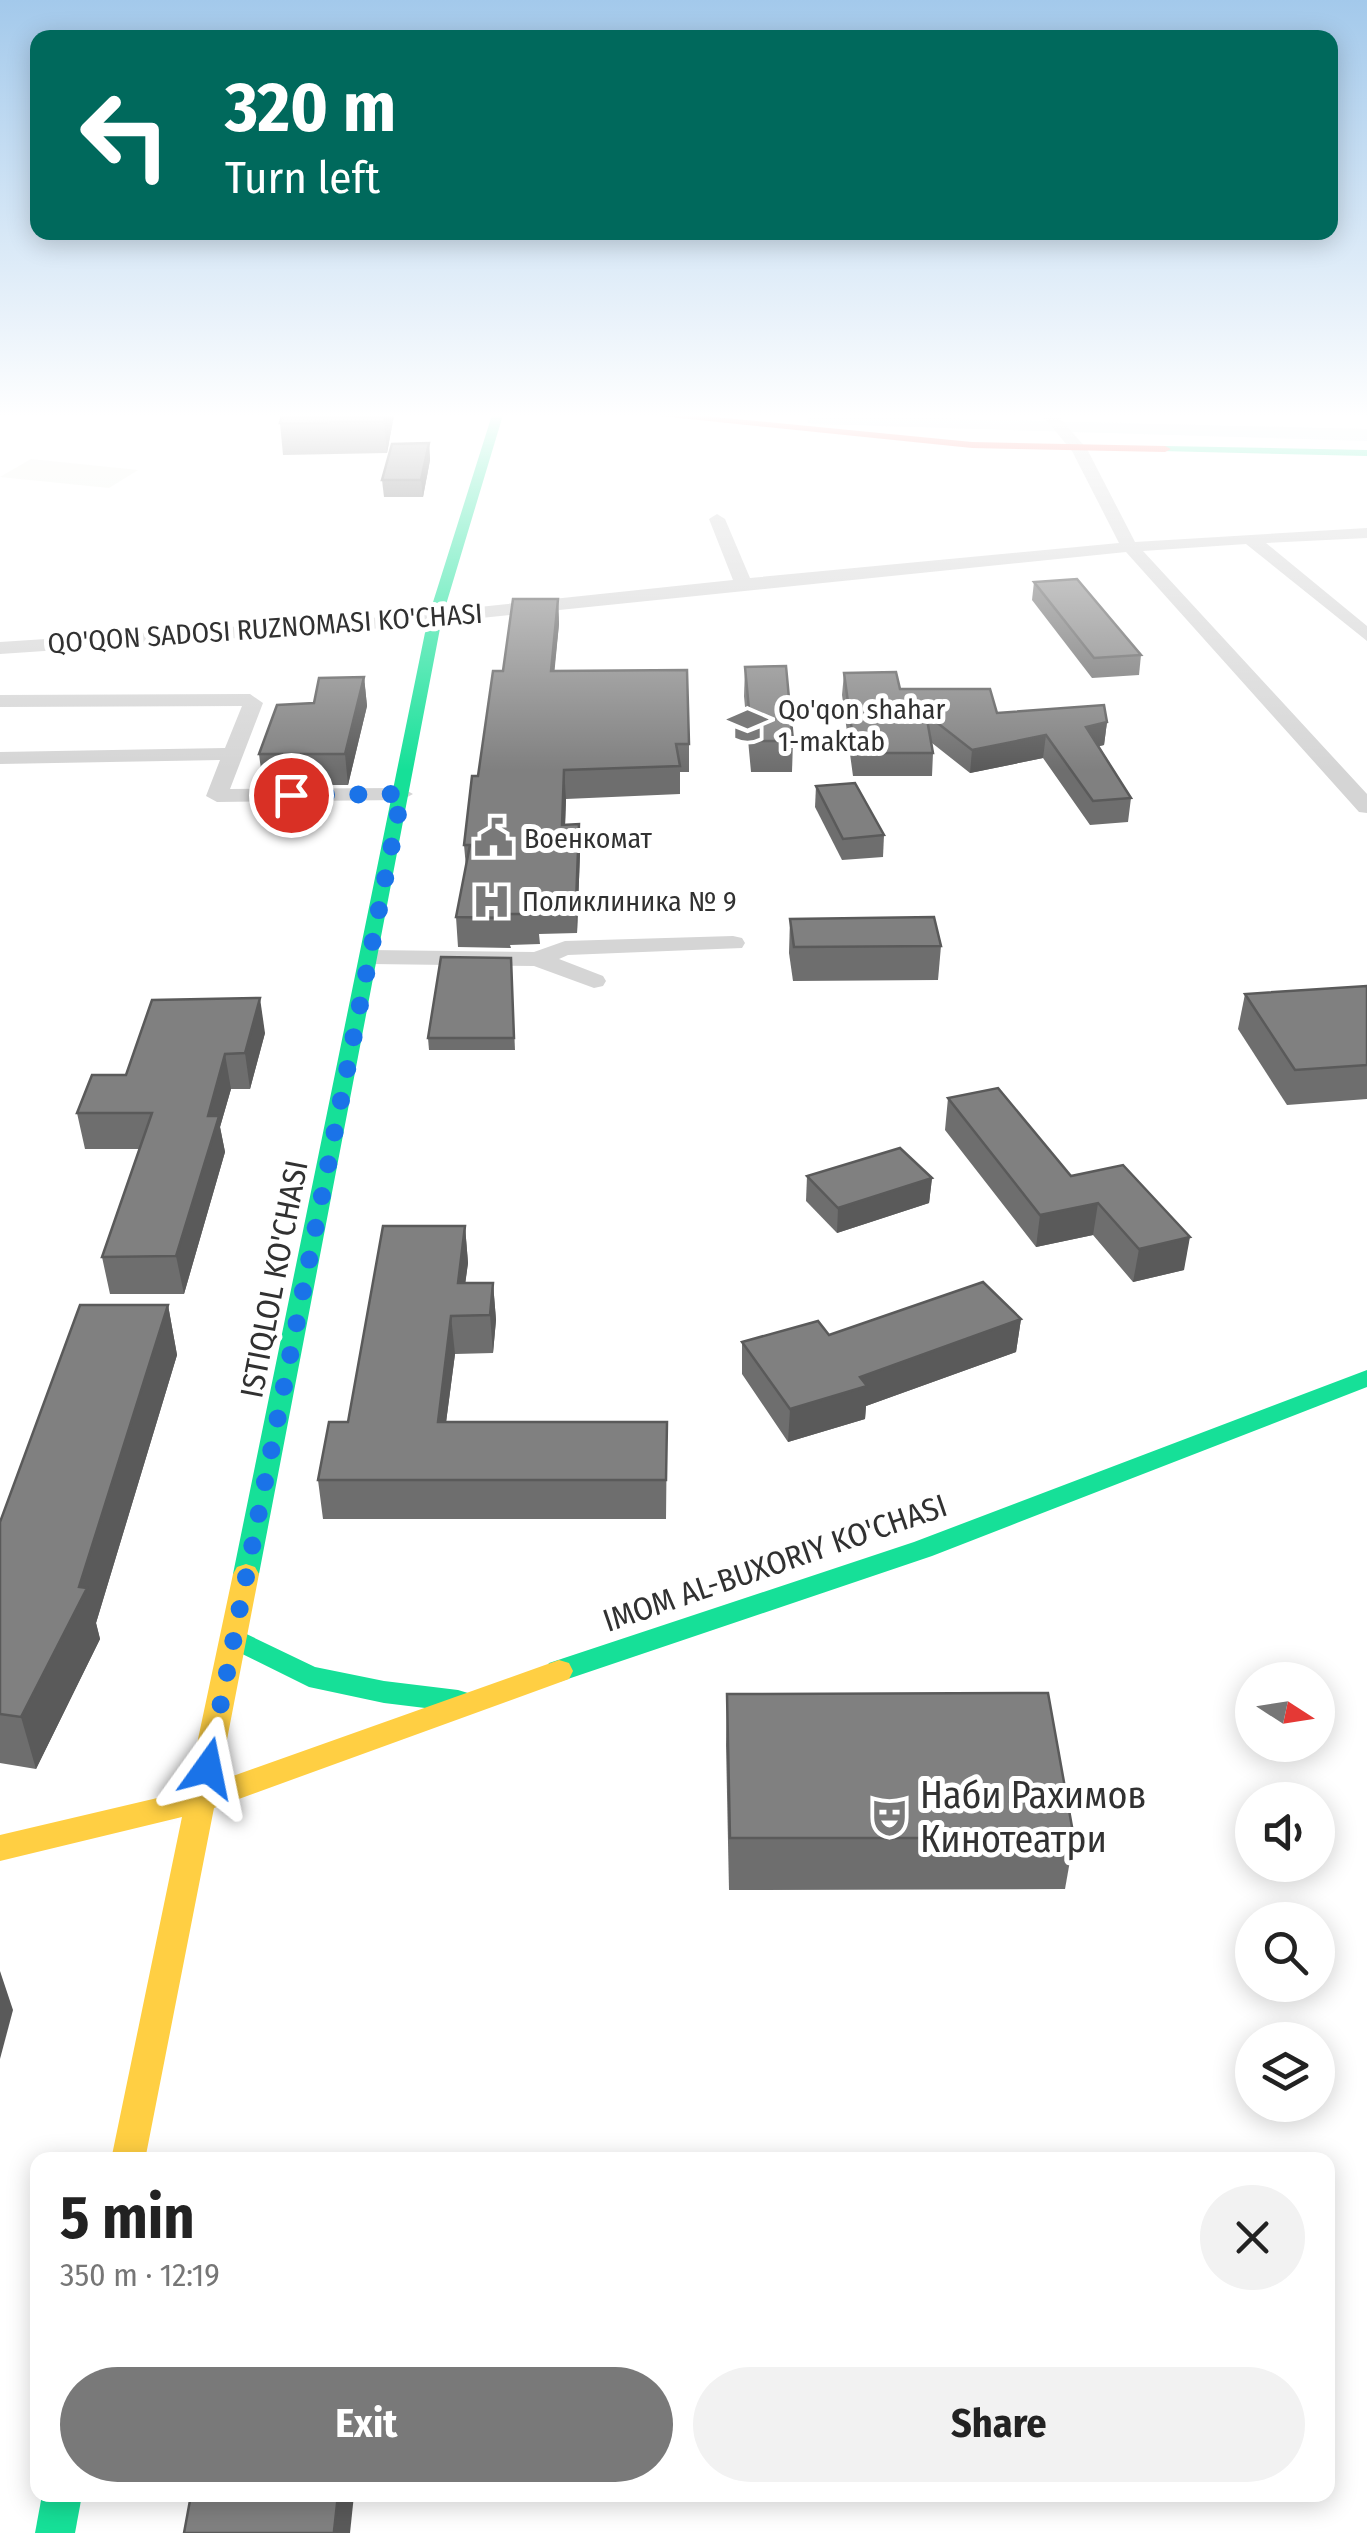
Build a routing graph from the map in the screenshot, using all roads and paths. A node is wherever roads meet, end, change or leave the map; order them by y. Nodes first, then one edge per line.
1 (461, 533) edge
2 (723, 533) edge
3 (1122, 533) edge
4 (1338, 533) edge
5 (1248, 537) junction
6 (1128, 545) junction
7 (744, 582) junction
8 (435, 618) junction
9 (1367, 635) edge
10 (0, 648) edge
11 (0, 701) edge
12 (233, 754) junction
13 (0, 758) edge
14 (402, 794) junction
15 (1367, 807) edge
16 (733, 942) dead end
17 (372, 957) junction
18 (537, 959) junction
19 (594, 981) dead end
20 (1367, 1378) edge
21 (236, 1639) junction
22 (468, 1702) junction
23 (202, 1800) junction
24 (0, 1848) edge
25 (130, 2152) edge
26 (61, 2502) edge
27 (55, 2533) edge

1 - 8 main road, ISTIQLOL KO'CHASI
2 - 7 street
3 - 6 street
4 - 5 street, QO'QON SADOSI RUZNOMASI KO'CHASI
5 - 6 street, QO'QON SADOSI RUZNOMASI KO'CHASI
5 - 9 street
6 - 7 street, QO'QON SADOSI RUZNOMASI KO'CHASI
6 - 15 street
7 - 8 street, QO'QON SADOSI RUZNOMASI KO'CHASI
8 - 10 street, QO'QON SADOSI RUZNOMASI KO'CHASI
8 - 14 main road, ISTIQLOL KO'CHASI
11 - 12 street
12 - 13 street
12 - 14 street
14 - 17 main road, ISTIQLOL KO'CHASI
16 - 18 street
17 - 18 street
17 - 21 main road, ISTIQLOL KO'CHASI
18 - 19 street
20 - 22 main road, IMOM AL-BUXORIY KO'CHASI
21 - 22 main road
21 - 23 main road, ISTIQLOL KO'CHASI
22 - 23 main road, IMOM AL-BUXORIY KO'CHASI
23 - 24 main road, IMOM AL-BUXORIY KO'CHASI
23 - 25 main road, ISTIQLOL KO'CHASI
26 - 27 main road

